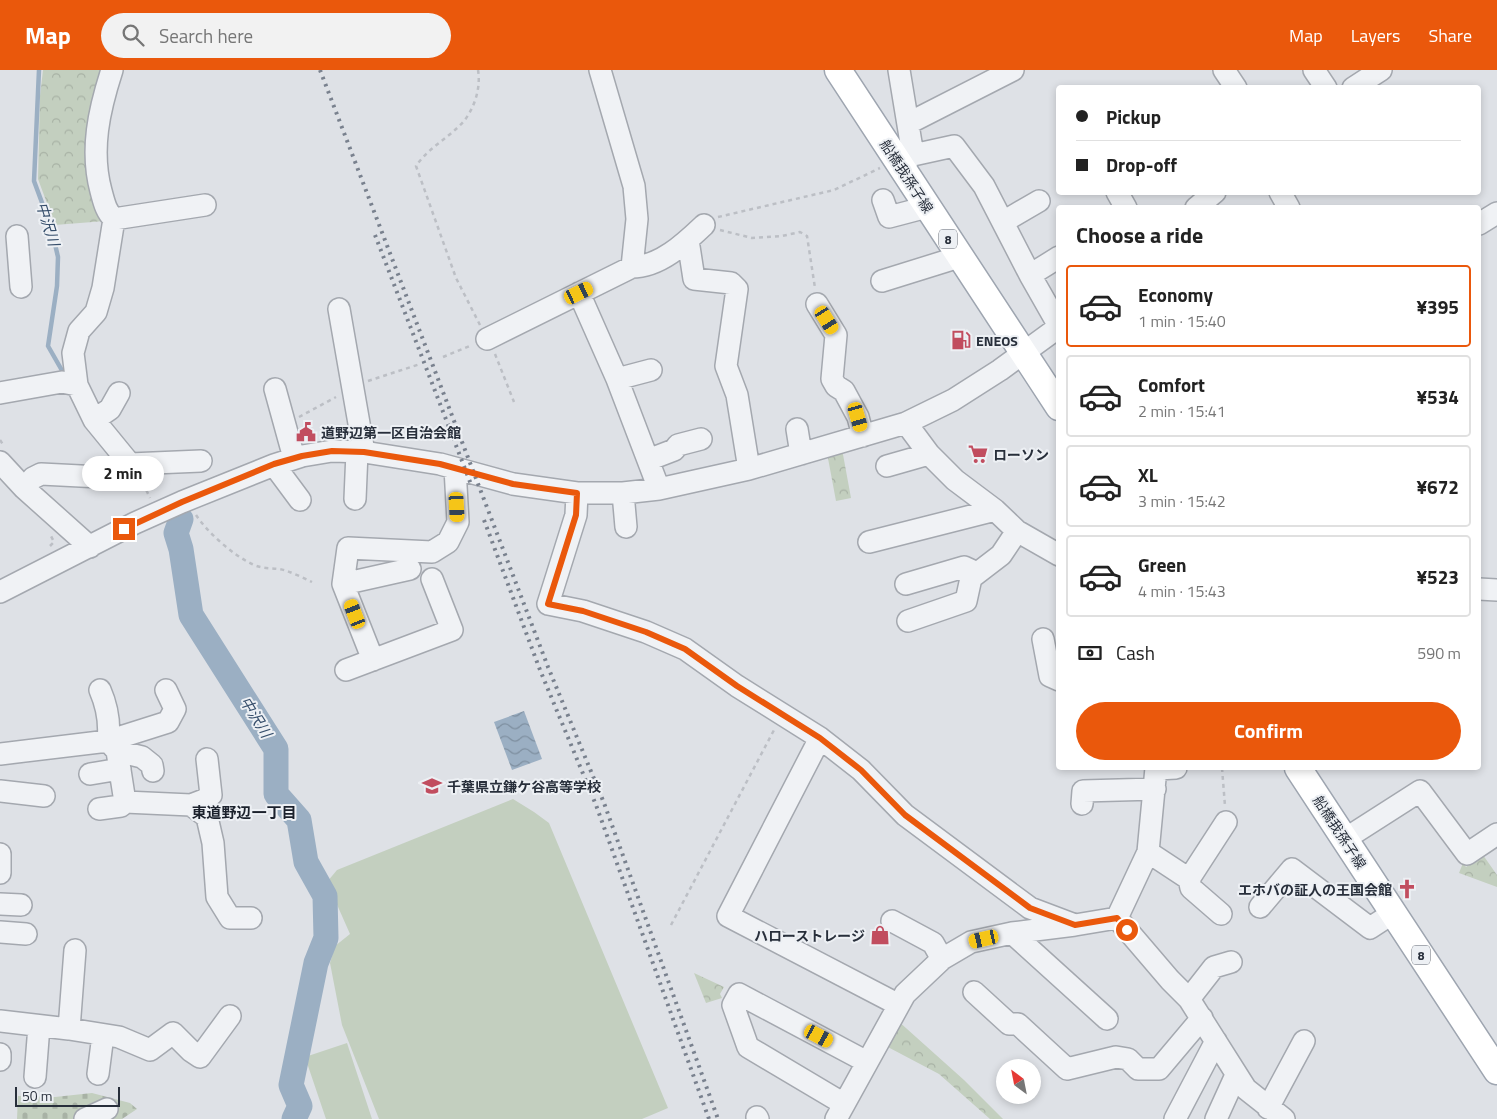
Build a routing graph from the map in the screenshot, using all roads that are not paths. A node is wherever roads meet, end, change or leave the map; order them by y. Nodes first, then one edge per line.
1 (112, 70) edge
2 (600, 70) edge
3 (838, 70) edge
4 (899, 70) edge
5 (1013, 70) edge
6 (1224, 70) edge
7 (1314, 70) edge
8 (1381, 70) edge
9 (1234, 85) edge
10 (1324, 85) edge
11 (1358, 85) edge
12 (909, 123) junction
13 (905, 158) junction
14 (1211, 195) edge
15 (883, 200) dead end
16 (1040, 201) dead end
17 (205, 205) dead end
18 (1200, 205) edge
19 (927, 208) junction
20 (1497, 213) edge
21 (114, 219) junction
22 (1004, 222) junction
23 (1481, 223) edge
24 (704, 225) road end
25 (17, 236) dead end
26 (688, 240) junction
27 (960, 257) junction
28 (1056, 259) edge
29 (9, 262) edge
30 (632, 267) junction
31 (1030, 275) junction
32 (882, 281) dead end
33 (21, 287) dead end
34 (579, 293) junction
35 (817, 304) road end
36 (339, 309) dead end
37 (1056, 322) edge
38 (1056, 329) edge
39 (487, 339) road end
40 (1023, 354) junction
41 (651, 370) dead end
42 (617, 379) junction
43 (77, 385) junction
44 (275, 390) dead end
45 (0, 393) edge
46 (119, 393) dead end
47 (1056, 403) edge
48 (94, 420) junction
49 (906, 423) junction
50 (797, 429) dead end
51 (863, 436) junction
52 (701, 440) dead end
53 (360, 452) junction
54 (801, 454) junction
55 (929, 454) junction
56 (648, 460) junction
57 (201, 461) dead end
58 (284, 461) junction
59 (0, 462) edge
60 (130, 464) junction
61 (887, 466) dead end
62 (455, 468) junction
63 (750, 469) junction
64 (24, 488) junction
65 (659, 489) junction
66 (577, 493) junction
67 (623, 494) junction
68 (355, 499) dead end
69 (300, 500) dead end
70 (994, 510) junction
71 (626, 527) dead end
72 (1017, 531) junction
73 (870, 542) dead end
74 (90, 547) junction
75 (1056, 553) edge
76 (410, 569) dead end
77 (977, 573) junction
78 (432, 579) dead end
79 (343, 584) junction
80 (906, 584) dead end
81 (1481, 589) edge
82 (1, 590) edge
83 (1497, 590) edge
84 (908, 621) dead end
85 (1043, 639) dead end
86 (373, 660) junction
87 (346, 670) dead end
88 (1056, 679) edge
89 (100, 690) dead end
90 (166, 690) dead end
91 (820, 738) junction
92 (0, 754) edge
93 (115, 754) junction
94 (207, 759) dead end
95 (1299, 770) edge
96 (153, 771) dead end
97 (1161, 773) edge
98 (90, 774) dead end
99 (0, 791) edge
100 (44, 796) dead end
101 (125, 802) junction
102 (1082, 804) dead end
103 (191, 805) junction
104 (99, 809) dead end
105 (1226, 822) road end
106 (1497, 834) edge
107 (1345, 839) junction
108 (1148, 852) junction
109 (0, 854) edge
110 (0, 873) edge
111 (1189, 879) junction
112 (1260, 907) dead end
113 (1393, 913) junction
114 (1220, 914) dead end
115 (251, 918) dead end
116 (1117, 918) junction
117 (892, 921) dead end
118 (1075, 925) junction
119 (0, 932) edge
120 (1012, 933) junction
121 (26, 934) dead end
122 (75, 950) dead end
123 (942, 959) junction
124 (1232, 962) dead end
125 (974, 992) dead end
126 (1189, 998) junction
127 (899, 1005) junction
128 (171, 1015) dead end
129 (230, 1016) dead end
130 (1202, 1018) junction
131 (1107, 1019) dead end
132 (0, 1022) edge
133 (39, 1026) junction
134 (69, 1028) junction
135 (103, 1035) junction
136 (1216, 1041) junction
137 (1304, 1041) dead end
138 (150, 1050) junction
139 (0, 1054) edge
140 (0, 1060) edge
141 (867, 1062) junction
142 (1497, 1071) edge
143 (98, 1074) dead end
144 (1236, 1075) junction
145 (35, 1077) dead end
146 (107, 1110) dead end
147 (840, 1112) edge
148 (1276, 1115) edge
149 (86, 1119) edge
150 (1175, 1119) edge
151 (1216, 1119) edge

1 - 21 street
2 - 30 street
3 - 13 main road, 船橋我孫子線 / 8
4 - 12 street
5 - 12 street
6 - 9 street
7 - 10 street
8 - 11 street
12 - 13 street
13 - 19 main road, 船橋我孫子線 / 8
13 - 22 street
14 - 18 street
15 - 19 street
16 - 22 street
17 - 21 street
19 - 27 main road, 船橋我孫子線 / 8
20 - 23 street
21 - 43 street
22 - 31 street
24 - 26 street
25 - 29 street
26 - 30 street
26 - 63 street
27 - 32 street
27 - 40 main road, 船橋我孫子線 / 8
28 - 31 street
29 - 33 street
30 - 34 street
31 - 37 street
34 - 39 street
34 - 42 street
35 - 51 street
36 - 53 street
38 - 40 street
40 - 47 main road, 船橋我孫子線 / 8
40 - 49 street
41 - 42 street
42 - 56 street
43 - 45 street
43 - 48 street
44 - 58 street
46 - 48 street
48 - 60 street
49 - 51 street
49 - 55 street
50 - 54 street
51 - 54 street
52 - 56 street
53 - 58 street
53 - 62 street
53 - 68 street
54 - 63 street
55 - 61 street
55 - 70 street
56 - 65 street
57 - 60 street
58 - 69 street
58 - 74 street
59 - 64 street
60 - 64 street
62 - 66 street
62 - 79 street
63 - 65 street
64 - 74 street
65 - 67 street
66 - 67 street
66 - 91 street
67 - 71 street
70 - 72 street
70 - 73 street
72 - 75 street
72 - 77 street
74 - 82 street
76 - 79 street
77 - 80 street
77 - 84 street
78 - 86 street
79 - 86 street
81 - 83 street
85 - 88 street
86 - 87 street
89 - 93 street
90 - 93 street
91 - 118 street
91 - 127 street
92 - 93 street
93 - 96 street
93 - 98 street
93 - 101 street
94 - 103 street
95 - 107 main road, 船橋我孫子線 / 8
97 - 102 street
97 - 108 street
99 - 100 street
101 - 103 street
101 - 104 street
103 - 115 street
105 - 111 street
106 - 107 street
107 - 113 main road, 船橋我孫子線 / 8
108 - 111 street
108 - 116 street
109 - 110 street
111 - 114 street
112 - 113 street
113 - 142 main road, 船橋我孫子線 / 8
116 - 118 street
116 - 126 street
117 - 123 street
118 - 120 street
119 - 121 street
120 - 123 street
120 - 131 street
122 - 134 street
123 - 127 street
124 - 126 street
125 - 130 street
126 - 130 street
127 - 141 street
128 - 138 street
129 - 138 street
130 - 136 street
132 - 133 street
133 - 134 street
133 - 145 street
134 - 135 street
135 - 138 street
135 - 143 street
136 - 144 street
136 - 150 street
137 - 148 street
139 - 140 street
141 - 147 street
141 - 147 street
144 - 148 street
144 - 151 street
146 - 149 street

